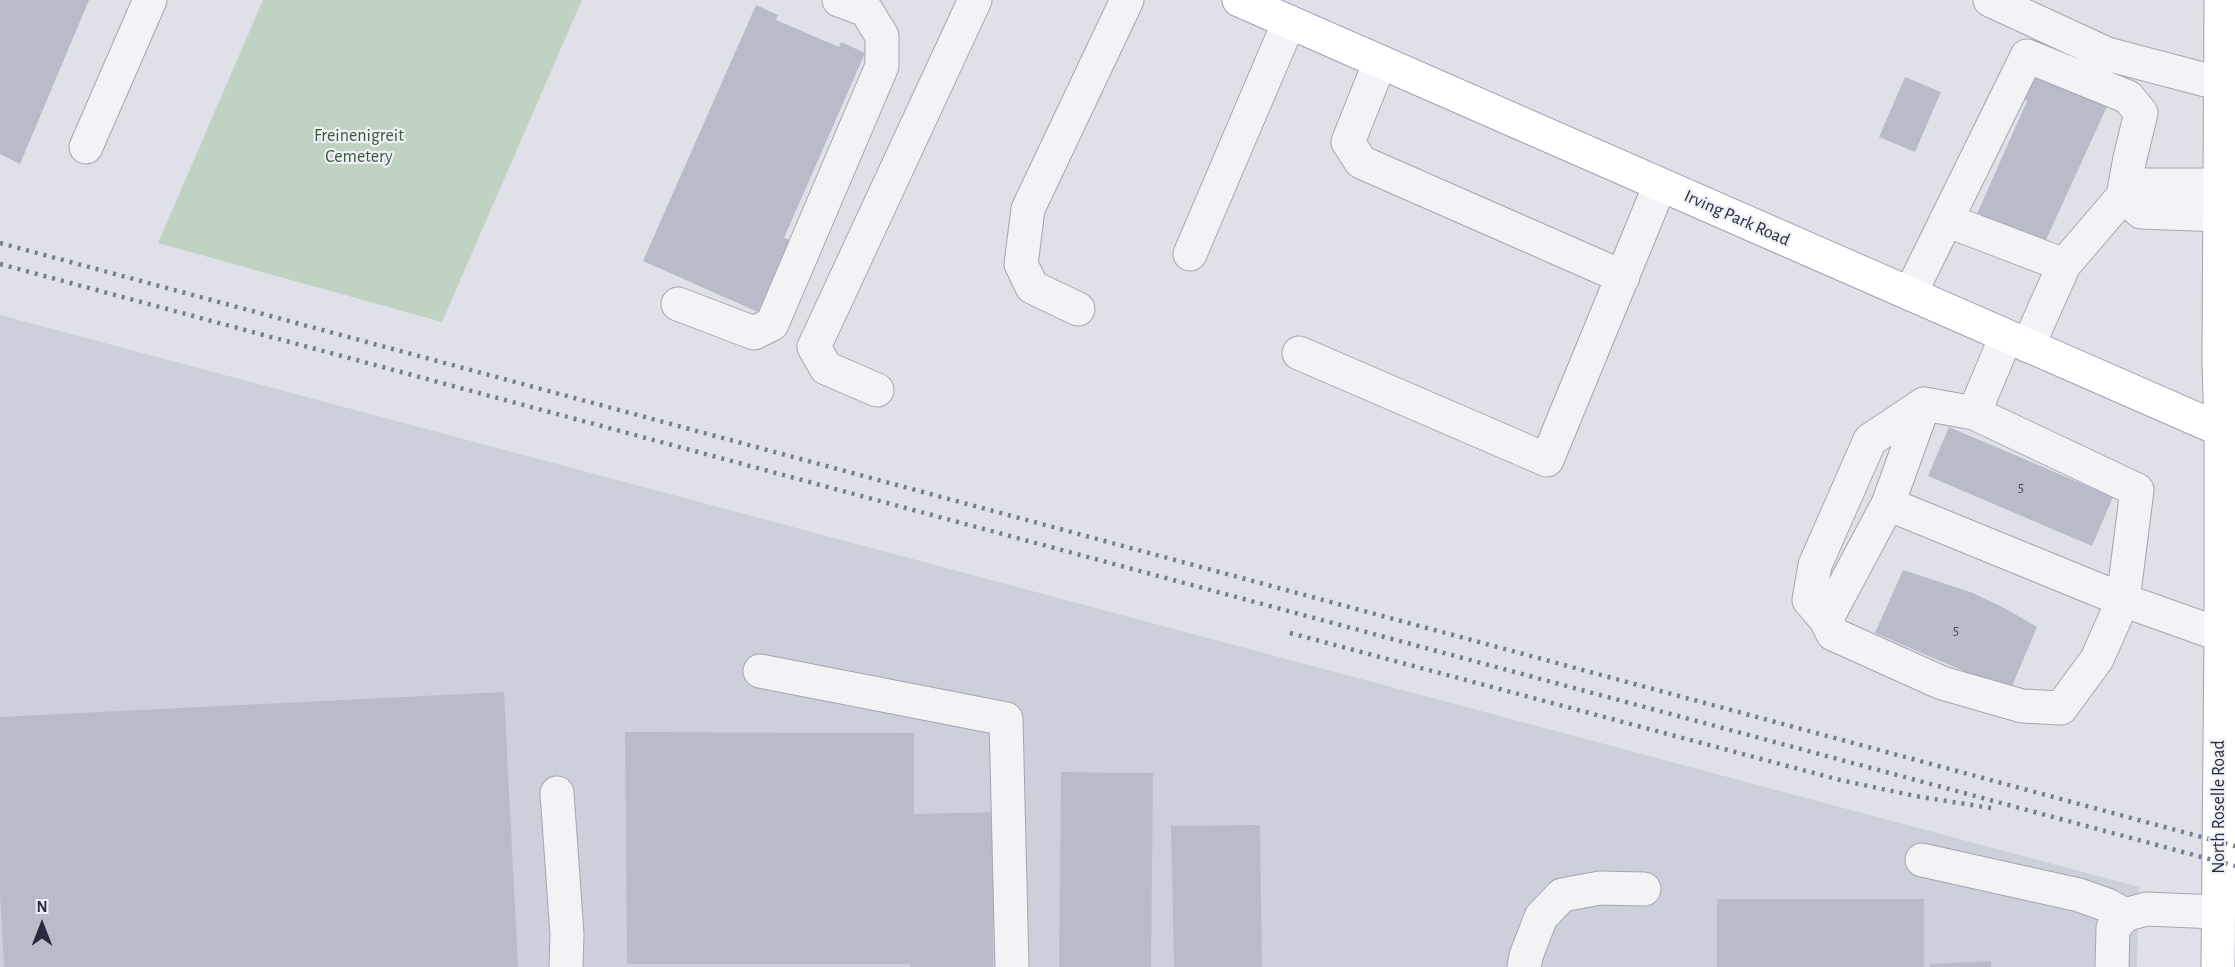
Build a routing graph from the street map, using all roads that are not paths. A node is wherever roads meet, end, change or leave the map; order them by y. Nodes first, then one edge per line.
1 (150, 0) edge
2 (975, 0) edge
3 (1127, 0) edge
4 (1239, 0) edge
5 (1990, 0) edge
6 (2221, 0) edge
7 (862, 3) edge
8 (1289, 22) junction
9 (1380, 62) junction
10 (2225, 104) edge
11 (86, 147) dead end
12 (1660, 185) junction
13 (2123, 196) junction
14 (2220, 200) junction
15 (1946, 220) junction
16 (1190, 254) dead end
17 (2064, 265) junction
18 (1623, 277) junction
19 (1910, 294) junction
20 (678, 304) dead end
21 (1078, 309) dead end
22 (2017, 341) junction
23 (1299, 353) dead end
24 (877, 390) dead end
25 (1924, 404) junction
26 (1974, 413) junction
27 (2228, 433) edge
28 (1888, 504) junction
29 (2123, 600) junction
30 (1826, 620) junction
31 (2221, 635) junction
32 (760, 672) dead end
33 (557, 794) dead end
34 (1922, 860) dead end
35 (1644, 889) dead end
36 (2218, 912) junction
37 (2125, 915) junction
38 (566, 967) edge
39 (1012, 967) edge
40 (1524, 967) edge
41 (2112, 967) edge
42 (2218, 967) edge

1 - 11 lane
2 - 24 lane
3 - 21 lane
4 - 8 main road, Irving Park Road
5 - 10 lane
6 - 10 main road, North Roselle Road
7 - 20 lane
8 - 9 main road, Irving Park Road
8 - 16 lane
9 - 12 main road, Irving Park Road
9 - 18 lane
10 - 14 main road, North Roselle Road
12 - 18 lane
12 - 19 main road, Irving Park Road
13 - 14 lane
13 - 15 lane
13 - 17 lane
14 - 27 main road, North Roselle Road
15 - 17 lane
15 - 19 lane
17 - 22 lane
18 - 23 lane
19 - 22 main road, Irving Park Road
22 - 26 lane
22 - 27 main road, Irving Park Road
25 - 26 lane
25 - 28 lane
25 - 30 lane
26 - 29 lane
27 - 31 main road, North Roselle Road
28 - 29 lane
28 - 30 lane
29 - 30 lane
29 - 31 lane
31 - 36 main road, North Roselle Road
32 - 39 lane
33 - 38 lane
34 - 37 lane
35 - 40 lane
36 - 37 lane
36 - 42 main road, North Roselle Road
37 - 41 lane

